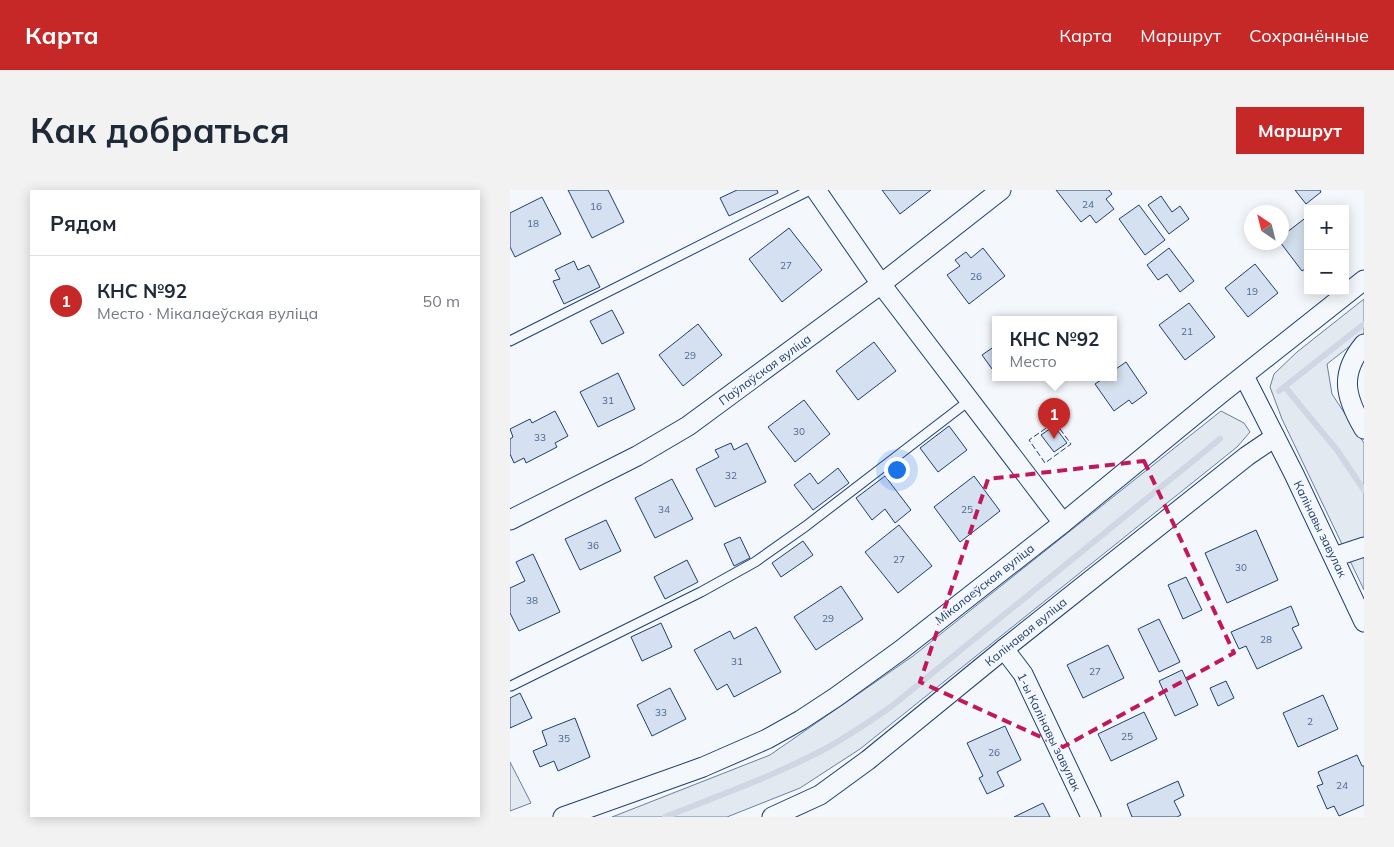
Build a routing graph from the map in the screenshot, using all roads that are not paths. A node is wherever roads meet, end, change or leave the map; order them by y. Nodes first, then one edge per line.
1 (810, 190) edge
2 (816, 190) edge
3 (1001, 190) edge
4 (1364, 280) edge
5 (881, 284) junction
6 (510, 341) edge
7 (1364, 344) edge
8 (1244, 376) junction
9 (970, 400) junction
10 (1364, 428) edge
11 (1275, 437) junction
12 (510, 520) edge
13 (1063, 523) junction
14 (1364, 546) edge
15 (1334, 557) junction
16 (1364, 622) edge
17 (1004, 649) junction
18 (510, 686) edge
19 (563, 817) edge
20 (772, 817) edge
21 (1091, 817) edge

1 - 6 lane
2 - 5 street
3 - 5 street, Паўлаўская вуліца
4 - 8 street, Мікалаеўская вуліца
5 - 9 street
5 - 12 street, Паўлаўская вуліца
7 - 10 street
8 - 11 street, Калінавы завулак
8 - 13 street, Мікалаеўская вуліца
9 - 13 street
9 - 18 lane
11 - 15 street, Калінавы завулак
11 - 17 street, Калінавая вуліца
13 - 19 street, Мікалаеўская вуліца
14 - 15 street
15 - 16 street, Калінавы завулак
17 - 20 street, Калінавая вуліца
17 - 21 street, 1-ы Калінавы завулак

